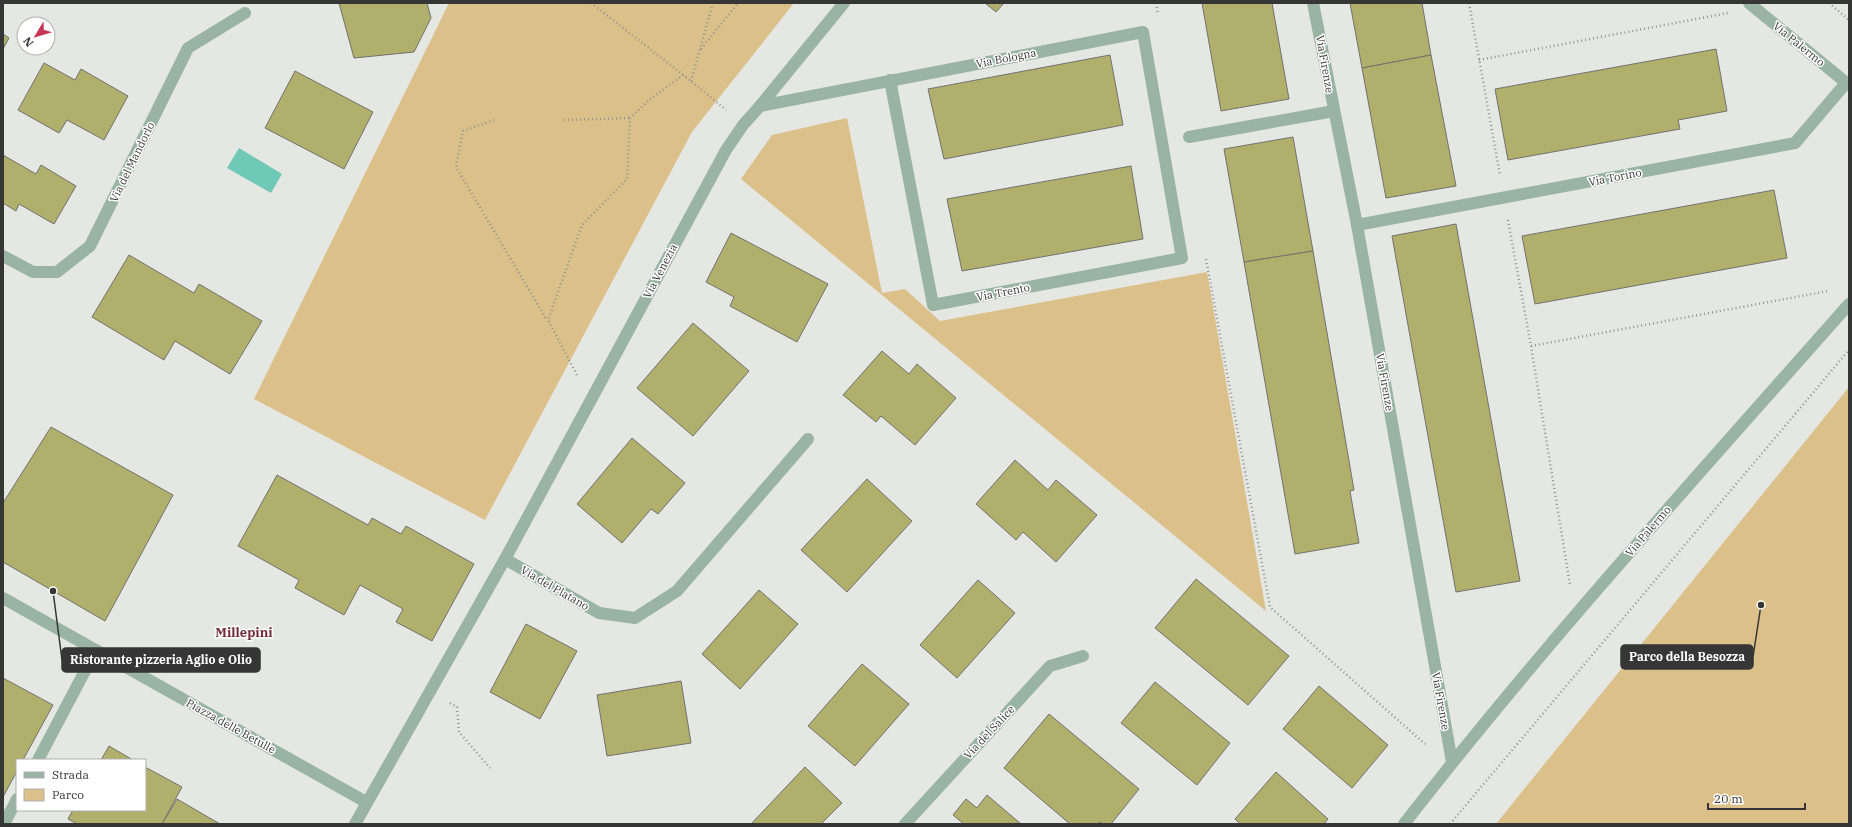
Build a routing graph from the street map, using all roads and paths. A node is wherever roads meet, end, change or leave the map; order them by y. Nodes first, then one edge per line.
1 (591, 3) edge
2 (713, 3) edge
3 (738, 3) edge
4 (844, 3) edge
5 (1313, 3) edge
6 (1468, 3) edge
7 (1829, 3) edge
8 (1752, 6) edge
9 (245, 13) dead end
10 (1849, 20) edge
11 (700, 51) junction
12 (1479, 60) junction
13 (683, 75) junction
14 (890, 80) junction
15 (691, 81) junction
16 (1848, 84) edge
17 (760, 106) junction
18 (1334, 111) junction
19 (630, 118) junction
20 (494, 120) dead end
21 (564, 120) dead end
22 (743, 125) junction
23 (1189, 137) dead end
24 (1163, 142) joint
25 (1504, 197) junction
26 (1357, 225) junction
27 (1205, 254) dead end
28 (3, 256) edge
29 (1834, 290) dead end
30 (1849, 304) edge
31 (548, 320) junction
32 (1531, 346) junction
33 (1849, 350) edge
34 (590, 400) junction
35 (808, 439) dead end
36 (505, 559) junction
37 (3, 598) edge
38 (1575, 613) junction
39 (96, 650) junction
40 (1082, 656) dead end
41 (457, 707) dead end
42 (39, 759) edge
43 (1450, 764) junction
44 (490, 768) dead end
45 (16, 802) edge
46 (366, 802) junction
47 (4, 824) edge
48 (355, 824) edge
49 (905, 824) edge
50 (1404, 824) edge
51 (1450, 824) edge

1 - 13 path
2 - 11 path
3 - 11 path
4 - 17 street, Via Venezia
5 - 18 street, Via Firenze
6 - 12 path
7 - 10 path
8 - 12 path
8 - 16 street, Via Palermo
9 - 28 street, Via del Mandorlo
11 - 15 path
12 - 25 path
13 - 15 path
13 - 19 path
14 - 17 street, Via Bologna
14 - 24 street, Via Bologna
14 - 24 street, Via Trento
15 - 22 path
16 - 25 street, Via Torino
17 - 22 street, Via Venezia
18 - 23 street
18 - 26 street, Via Firenze
19 - 21 path
19 - 31 path
20 - 31 path
22 - 34 street, Via Venezia
25 - 26 street, Via Torino
25 - 32 path
26 - 43 street, Via Firenze
27 - 43 path
29 - 32 path
30 - 38 street, Via Palermo
31 - 34 path
32 - 38 path
33 - 51 path
34 - 36 street, Via Venezia
35 - 36 street, Via del Platano
36 - 46 street
37 - 39 street, Piazza delle Betulle
38 - 43 street, Via Palermo
39 - 42 street
39 - 46 street, Piazza delle Betulle
40 - 49 street, Via del Salice
41 - 44 path
43 - 50 street, Via Palermo
45 - 47 street
46 - 48 street

